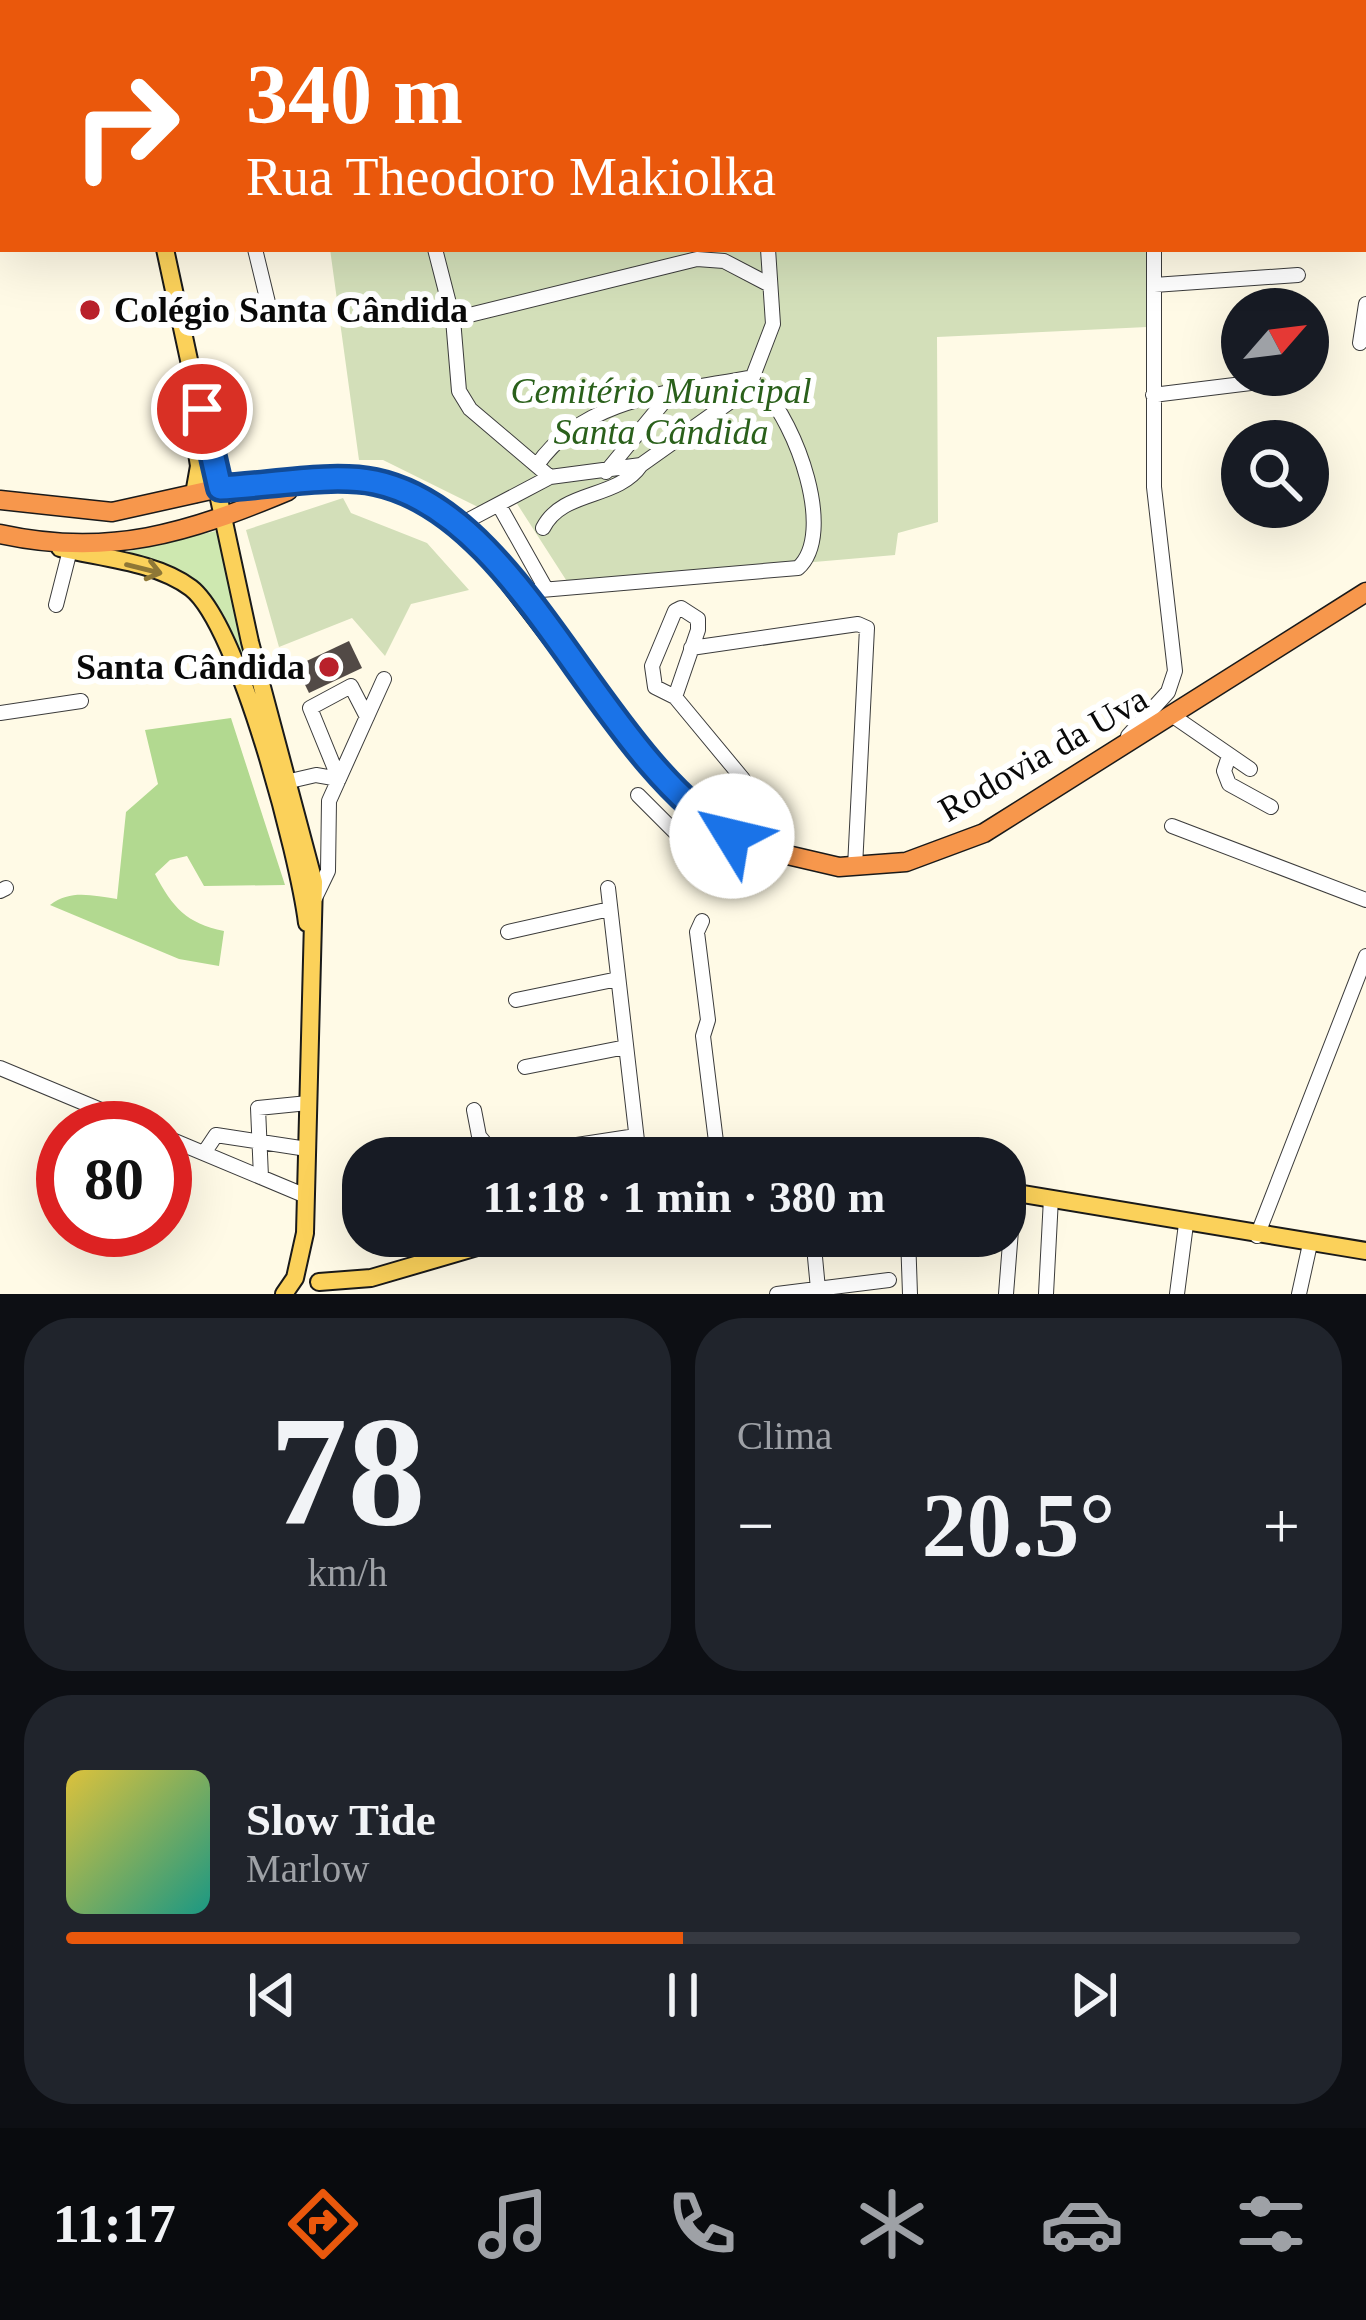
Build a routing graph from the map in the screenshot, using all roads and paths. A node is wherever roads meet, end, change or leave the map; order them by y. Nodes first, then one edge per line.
1 (165, 252) edge
2 (165, 252) edge
3 (256, 252) edge
4 (436, 252) edge
5 (768, 252) edge
6 (1154, 252) edge
7 (1298, 275) dead end
8 (770, 285) junction
9 (1154, 285) junction
10 (1366, 304) edge
11 (272, 319) dead end
12 (453, 319) junction
13 (1360, 343) dead end
14 (750, 383) junction
15 (1221, 387) edge
16 (671, 393) junction
17 (1153, 395) junction
18 (537, 465) junction
19 (641, 465) junction
20 (605, 472) junction
21 (550, 477) junction
22 (303, 484) junction
23 (220, 488) junction
24 (194, 494) junction
25 (0, 498) edge
26 (500, 507) junction
27 (226, 517) junction
28 (461, 524) junction
29 (543, 528) dead end
30 (0, 534) edge
31 (30, 541) junction
32 (70, 550) junction
33 (545, 589) junction
34 (518, 592) junction
35 (1366, 592) edge
36 (56, 605) dead end
37 (691, 648) junction
38 (384, 680) dead end
39 (675, 697) junction
40 (80, 701) dead end
41 (0, 713) edge
42 (250, 714) junction
43 (1173, 716) junction
44 (367, 717) junction
45 (327, 750) junction
46 (1229, 756) junction
47 (1108, 758) junction
48 (1250, 769) dead end
49 (316, 776) junction
50 (339, 779) junction
51 (290, 781) junction
52 (638, 796) dead end
53 (1271, 807) dead end
54 (1172, 826) dead end
55 (732, 836) junction
56 (766, 850) junction
57 (855, 867) junction
58 (608, 888) dead end
59 (315, 898) junction
60 (1366, 900) edge
61 (610, 909) junction
62 (702, 921) dead end
63 (508, 932) dead end
64 (1366, 956) edge
65 (312, 958) junction
66 (618, 979) junction
67 (516, 1000) dead end
68 (626, 1046) junction
69 (524, 1067) dead end
70 (0, 1068) edge
71 (79, 1101) edge
72 (308, 1103) junction
73 (474, 1110) dead end
74 (636, 1136) joint
75 (480, 1137) edge
76 (629, 1137) edge
77 (715, 1137) edge
78 (260, 1146) junction
79 (192, 1149) edge
80 (307, 1150) junction
81 (204, 1154) junction
82 (261, 1178) junction
83 (1026, 1194) edge
84 (306, 1196) junction
85 (1051, 1198) junction
86 (1186, 1224) junction
87 (1257, 1236) junction
88 (1310, 1244) junction
89 (1366, 1251) edge
90 (443, 1257) edge
91 (815, 1257) edge
92 (909, 1257) edge
93 (1007, 1257) edge
94 (371, 1278) junction
95 (889, 1280) dead end
96 (301, 1288) edge
97 (818, 1289) junction
98 (838, 1290) edge
99 (344, 1294) edge
100 (778, 1294) edge
101 (910, 1294) edge
102 (1006, 1294) edge
103 (1046, 1294) edge
104 (1177, 1294) edge
105 (1300, 1294) edge

1 - 23 main road
2 - 24 main road
3 - 11 street
4 - 12 street
5 - 8 street
6 - 9 street
7 - 9 street
8 - 12 street
8 - 14 street
9 - 17 street
10 - 13 street
12 - 18 street
14 - 16 street
14 - 19 street
14 - 33 street
15 - 17 street
16 - 18 street
16 - 20 street
17 - 47 street
18 - 21 street
19 - 20 street
19 - 29 street
20 - 21 street
21 - 26 street
22 - 23 highway, Rodovia da Uva
22 - 27 highway, Rodovia da Uva
22 - 28 highway, Rodovia da Uva
23 - 24 highway, Rodovia da Uva
23 - 27 main road
24 - 25 highway, Rodovia da Uva
26 - 28 street
26 - 33 street
27 - 31 highway, Rodovia da Uva
27 - 51 main road
28 - 34 highway, Rodovia da Uva
30 - 31 highway, Rodovia da Uva
31 - 32 main road
32 - 36 street
32 -> 42 main road
33 - 34 street
34 - 55 highway, Rodovia da Uva
35 - 43 highway, Rodovia da Uva
37 - 39 street
37 - 39 street
37 - 57 street
38 - 44 street
39 - 55 street
40 - 41 street
42 - 51 main road
42 - 65 main road
43 - 46 street
43 - 47 highway, Rodovia da Uva
44 - 45 street
44 - 50 street
45 - 49 street
45 - 50 street
46 - 48 street
46 - 53 street
47 - 57 highway, Rodovia da Uva
49 - 50 street
49 - 51 street
50 - 59 street
51 - 59 main road
52 - 56 street
54 - 60 street
55 - 56 highway, Rodovia da Uva
56 - 57 highway, Rodovia da Uva
58 - 61 street
59 - 65 main road
61 - 63 street
61 - 66 street
62 - 77 street
64 - 87 street
65 - 72 main road
66 - 67 street
66 - 68 street
68 - 69 street
68 - 74 street
70 - 71 street
72 - 78 street
72 - 80 main road
73 - 75 street
74 - 76 street
78 - 80 street
78 - 81 street
78 - 82 street
79 - 81 street
80 - 84 main road
81 - 82 street
82 - 84 street
83 - 85 main road
84 - 96 main road
85 - 86 main road
85 - 103 street
86 - 87 main road
86 - 104 street
87 - 88 main road
88 - 89 main road
88 - 105 street
90 - 94 main road
91 - 97 street
92 - 101 street
93 - 102 street
94 - 96 main road
94 - 99 main road
95 - 98 street
97 - 98 street
97 - 100 street

